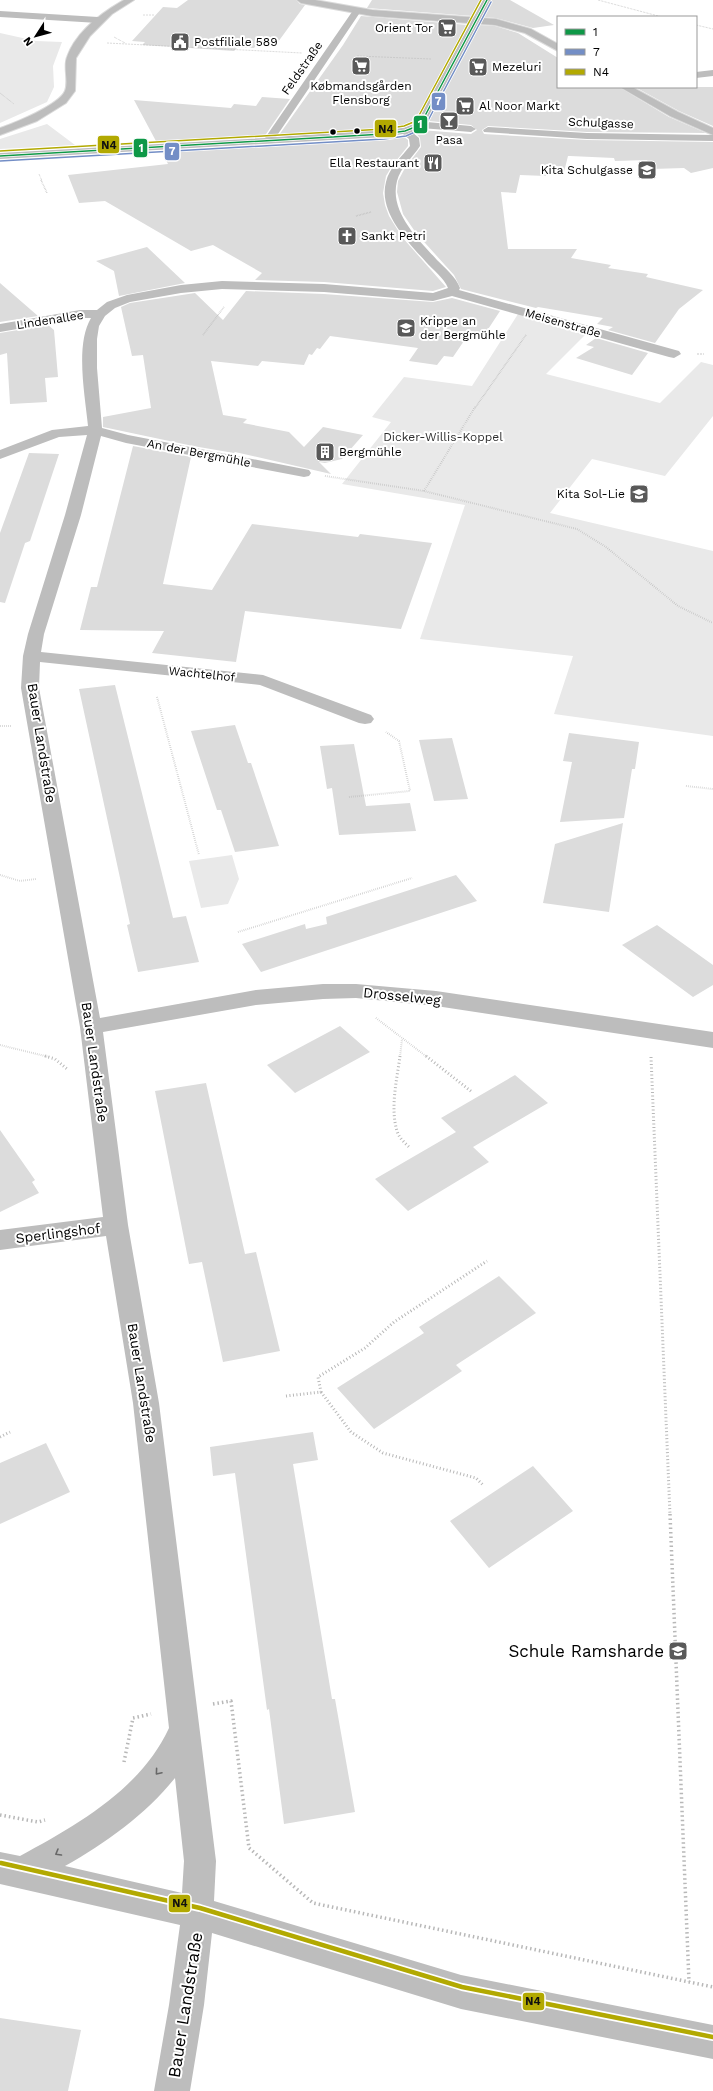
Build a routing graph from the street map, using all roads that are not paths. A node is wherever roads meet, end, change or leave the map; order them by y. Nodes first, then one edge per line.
1 (130, 0) edge
2 (301, 0) edge
3 (487, 0) edge
4 (357, 12) junction
5 (0, 14) edge
6 (98, 20) junction
7 (477, 20) junction
8 (557, 47) edge
9 (713, 73) edge
10 (697, 75) edge
11 (627, 88) edge
12 (420, 125) junction
13 (471, 129) dead end
14 (488, 130) dead end
15 (405, 131) junction
16 (0, 132) edge
17 (713, 132) edge
18 (713, 138) edge
19 (269, 139) junction
20 (0, 156) edge
21 (452, 292) junction
22 (100, 314) junction
23 (0, 328) edge
24 (674, 354) dead end
25 (95, 430) junction
26 (0, 455) edge
27 (304, 473) road end
28 (32, 656) junction
29 (365, 719) road end
30 (91, 1027) junction
31 (713, 1040) edge
32 (116, 1225) junction
33 (0, 1240) edge
34 (184, 1718) junction
35 (11, 1871) edge
36 (199, 1913) junction
37 (713, 2042) edge
38 (172, 2091) edge

1 - 6 street
2 - 4 street
3 - 7 street
4 - 7 street
4 - 19 street, Feldstraße
5 - 6 street
6 - 16 street
7 - 8 street
7 - 12 street
9 - 10 street
11 - 17 street
12 - 13 street
12 - 15 street
14 - 18 street, Schulgasse
15 - 19 street
15 - 21 street
19 - 20 street
21 - 22 street
21 - 24 street, Meisenstraße
22 - 23 street, Lindenallee
22 - 25 street, Bauer Landstraße
25 - 26 street
25 - 27 street, An der Bergmühle
25 - 28 street, Bauer Landstraße
28 - 29 street, Wachtelhof
28 - 30 street, Bauer Landstraße
30 - 31 street, Drosselweg
30 - 32 street, Bauer Landstraße
32 - 33 street, Sperlingshof
32 - 34 street, Bauer Landstraße
34 -> 35 street
34 - 36 street, Bauer Landstraße
35 - 36 street
36 - 37 street
36 - 38 street, Bauer Landstraße

